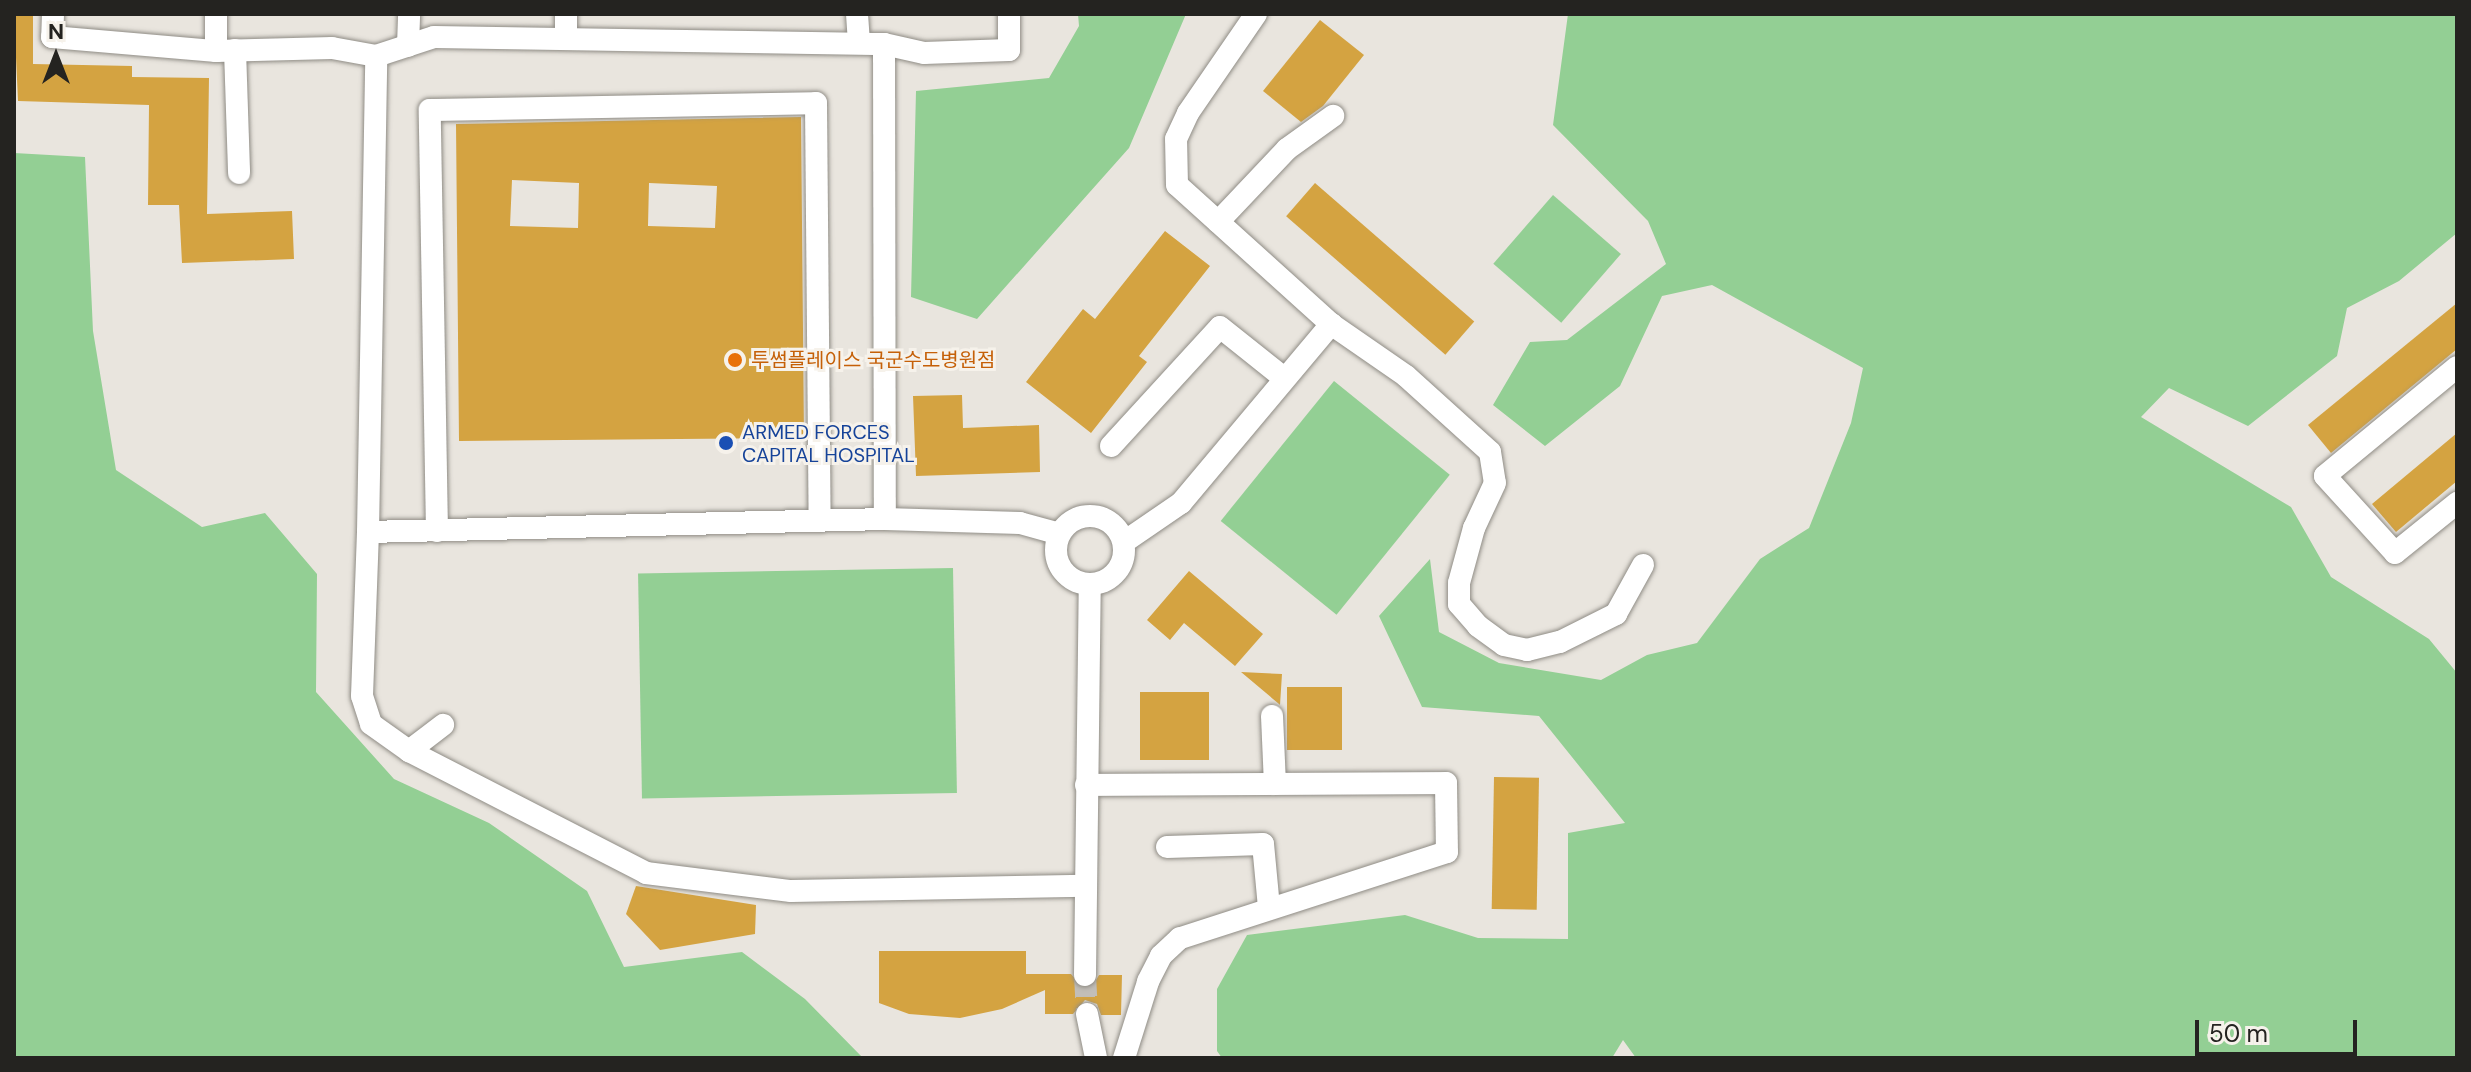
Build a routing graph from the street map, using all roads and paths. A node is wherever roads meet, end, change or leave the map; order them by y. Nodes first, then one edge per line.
1 (53, 14) edge
2 (216, 14) edge
3 (409, 14) edge
4 (566, 14) edge
5 (857, 14) edge
6 (1009, 14) edge
7 (1256, 14) edge
8 (566, 39) junction
9 (859, 43) junction
10 (884, 44) junction
11 (408, 46) junction
12 (225, 51) junction
13 (376, 56) junction
14 (1333, 116) dead end
15 (239, 173) dead end
16 (1218, 222) junction
17 (1331, 324) junction
18 (2457, 367) edge
19 (1284, 378) junction
20 (1111, 446) dead end
21 (2457, 503) edge
22 (885, 519) junction
23 (820, 521) junction
24 (437, 531) junction
25 (368, 532) junction
26 (1060, 534) junction
27 (1124, 542) junction
28 (1643, 565) dead end
29 (1090, 585) junction
30 (1272, 716) dead end
31 (443, 725) dead end
32 (409, 751) junction
33 (1275, 784) junction
34 (1086, 785) junction
35 (1167, 847) dead end
36 (1085, 886) junction
37 (1269, 907) junction
38 (1085, 975) tunnel mouth
39 (1087, 1014) tunnel mouth
40 (1096, 1058) edge
41 (1124, 1058) edge

1 - 12 street
2 - 12 street
3 - 11 street
4 - 8 street
5 - 9 street
6 - 10 street
7 - 16 street
8 - 9 street
8 - 11 street
9 - 10 street
10 - 22 street
11 - 13 street
12 - 13 street
12 - 15 street
13 - 25 street
14 - 16 street
16 - 17 street
17 - 19 street
17 - 28 street
18 - 21 street
19 - 20 street
19 - 27 street
22 - 23 street
22 - 26 street
23 - 24 street
23 - 24 street
24 - 25 street
25 - 32 street
26 - 27 street
26 - 29 street
27 - 29 street
29 - 34 street
30 - 33 street
31 - 32 street
32 - 36 street
33 - 34 street
33 - 37 street
34 - 36 street
35 - 37 street
36 - 38 street
37 - 41 street
39 - 40 street

